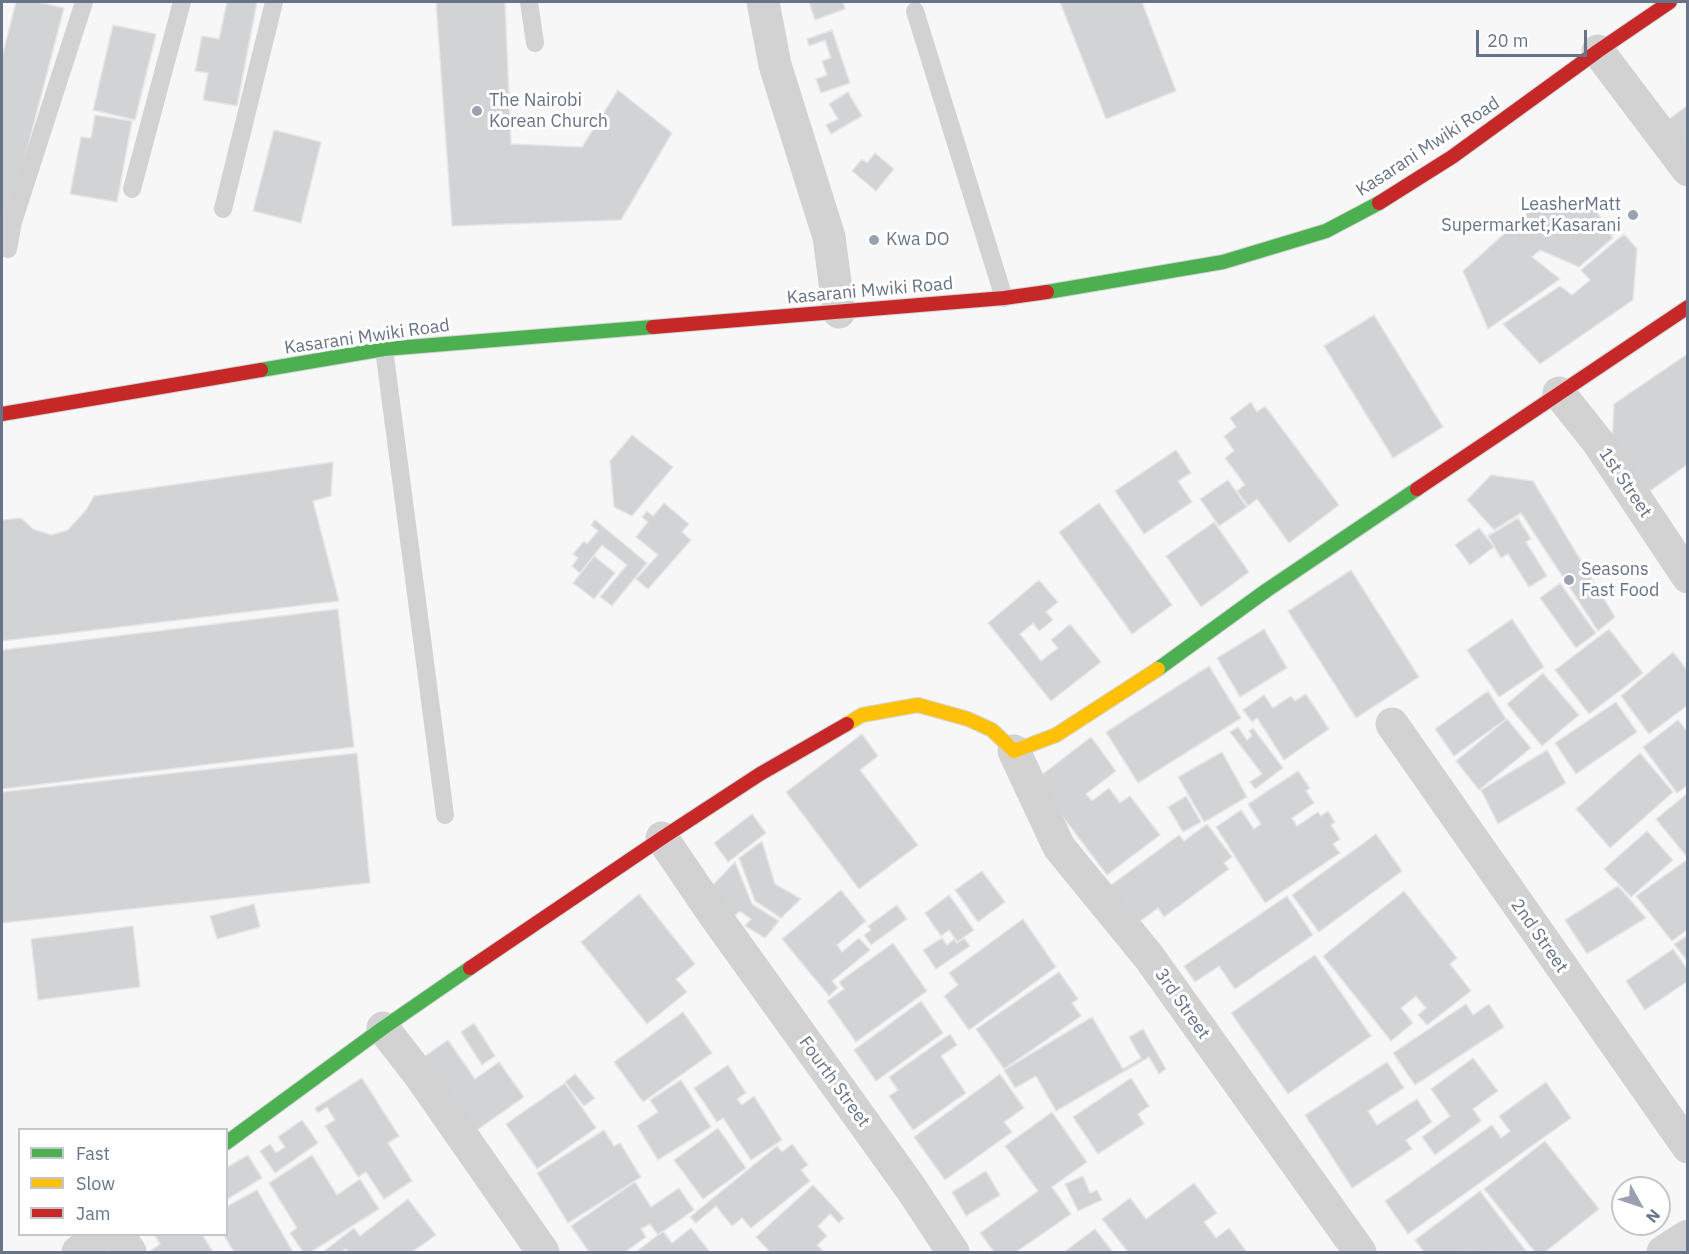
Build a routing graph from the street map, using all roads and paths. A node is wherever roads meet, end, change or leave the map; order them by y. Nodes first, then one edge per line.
1 (84, 2) edge
2 (182, 2) edge
3 (274, 2) edge
4 (529, 2) edge
5 (763, 2) edge
6 (1670, 2) edge
7 (915, 11) dead end
8 (535, 43) dead end
9 (1598, 51) junction
10 (1688, 170) edge
11 (132, 189) dead end
12 (223, 209) dead end
13 (2, 245) edge
14 (1004, 298) junction
15 (1688, 307) edge
16 (839, 312) junction
17 (384, 349) junction
18 (1559, 393) junction
19 (2, 414) edge
20 (1688, 577) edge
21 (1392, 724) dead end
22 (1014, 751) junction
23 (445, 815) dead end
24 (662, 838) junction
25 (383, 1028) junction
26 (228, 1142) edge
27 (1688, 1147) edge
28 (100, 1236) edge
29 (119, 1236) edge
30 (1688, 1236) edge
31 (78, 1252) edge
32 (130, 1252) edge
33 (543, 1252) edge
34 (953, 1252) edge
35 (1360, 1252) edge
36 (1663, 1252) edge

1 - 13 lane
2 - 11 lane
3 - 12 lane
4 - 8 lane
5 - 16 street
6 - 9 main road, Kasarani Mwiki Road
7 - 14 lane
9 - 10 street
9 - 14 main road, Kasarani Mwiki Road
14 - 16 main road, Kasarani Mwiki Road
15 - 18 main road
16 - 17 main road, Kasarani Mwiki Road
17 - 19 main road, Kasarani Mwiki Road
17 - 23 lane
18 - 20 street, 1st Street
18 - 22 main road
21 - 27 street, 2nd Street
22 - 24 main road
22 - 35 street, 3rd Street
24 - 25 main road
24 - 34 street, Fourth Street
25 - 26 main road
25 - 33 street
28 - 31 street
29 - 32 street
30 - 36 street

